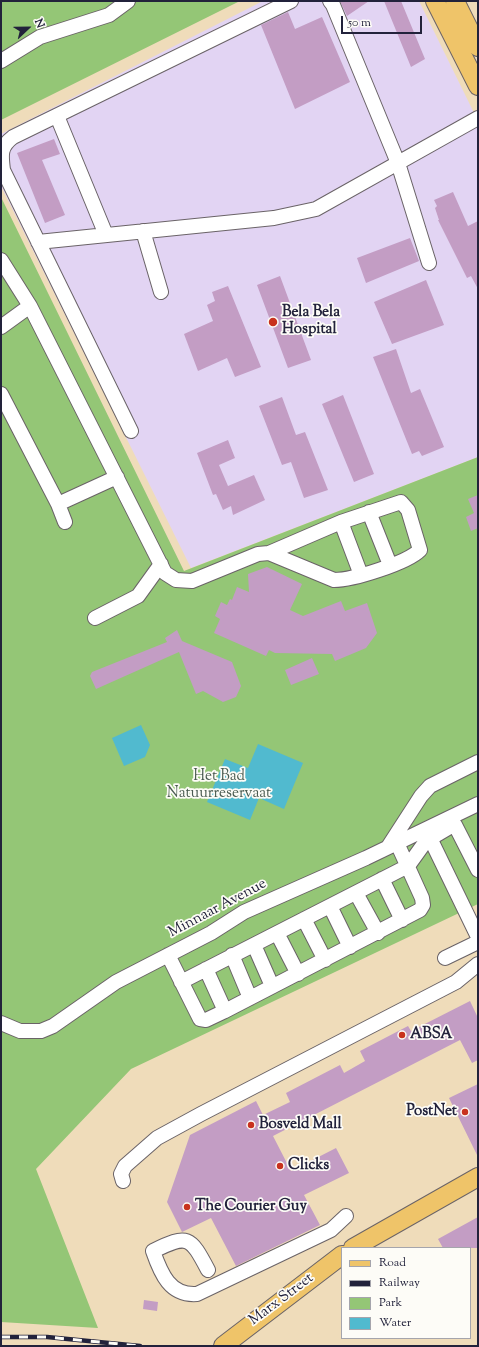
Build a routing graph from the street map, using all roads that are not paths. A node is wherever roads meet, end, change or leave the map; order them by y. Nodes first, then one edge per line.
1 (128, 1) edge
2 (292, 1) edge
3 (330, 1) edge
4 (435, 1) edge
5 (455, 1) edge
6 (478, 47) edge
7 (1, 61) edge
8 (478, 86) edge
9 (57, 116) junction
10 (478, 118) edge
11 (398, 163) junction
12 (143, 231) junction
13 (106, 235) junction
14 (38, 242) junction
15 (1, 260) edge
16 (429, 263) dead end
17 (162, 292) dead end
18 (30, 306) junction
19 (1, 327) edge
20 (1, 394) edge
21 (131, 431) dead end
22 (117, 477) junction
23 (58, 504) junction
24 (369, 512) junction
25 (65, 522) dead end
26 (341, 522) junction
27 (268, 553) junction
28 (161, 564) junction
29 (390, 566) junction
30 (361, 575) junction
31 (95, 618) dead end
32 (478, 762) edge
33 (477, 806) edge
34 (455, 825) junction
35 (430, 838) junction
36 (392, 845) junction
37 (408, 866) junction
38 (478, 870) edge
39 (382, 880) junction
40 (356, 893) junction
41 (330, 906) junction
42 (304, 920) junction
43 (402, 920) junction
44 (476, 930) edge
45 (277, 933) junction
46 (378, 933) junction
47 (478, 942) edge
48 (254, 944) junction
49 (350, 948) junction
50 (168, 955) junction
51 (232, 956) junction
52 (445, 958) dead end
53 (325, 960) junction
54 (478, 964) edge
55 (206, 969) junction
56 (298, 974) junction
57 (181, 982) junction
58 (272, 986) junction
59 (250, 998) junction
60 (224, 1011) junction
61 (1, 1023) edge
62 (478, 1177) edge
63 (123, 1181) dead end
64 (346, 1216) dead end
65 (355, 1247) edge
66 (341, 1256) edge
67 (208, 1270) dead end
68 (223, 1346) edge

1 - 7 street
2 - 9 street
3 - 11 street
4 - 8 main road
5 - 6 main road
9 - 13 street
9 - 14 street
10 - 11 street
11 - 12 street
11 - 16 street
12 - 13 street
12 - 17 street
13 - 14 street
14 - 21 street
15 - 18 street
18 - 19 street
18 - 22 street
20 - 23 street
22 - 23 street
22 - 28 street
23 - 25 street
24 - 26 street
24 - 29 street
24 - 29 street
26 - 27 street
26 - 30 street
27 - 28 street
27 - 30 street
28 - 31 street
29 - 30 street
32 - 36 street
33 - 34 street
33 - 36 street, Minnaar Avenue
34 - 35 street
34 - 38 street
35 - 37 street
35 - 44 street
36 - 37 street
36 - 50 street, Minnaar Avenue
37 - 39 street
37 - 43 street
39 - 40 street
39 - 43 street
40 - 41 street
40 - 46 street
41 - 42 street
41 - 49 street
42 - 45 street
42 - 53 street
43 - 46 street
45 - 48 street
45 - 56 street
46 - 49 street
47 - 52 street
48 - 51 street
48 - 58 street
49 - 53 street
50 - 57 street
50 - 61 street, Minnaar Avenue
51 - 55 street
51 - 59 street
53 - 56 street
54 - 63 street
55 - 57 street
55 - 60 street
56 - 58 street
57 - 60 street
58 - 59 street
59 - 60 street
62 - 65 main road
64 - 67 street
66 - 68 main road, Marx Street

